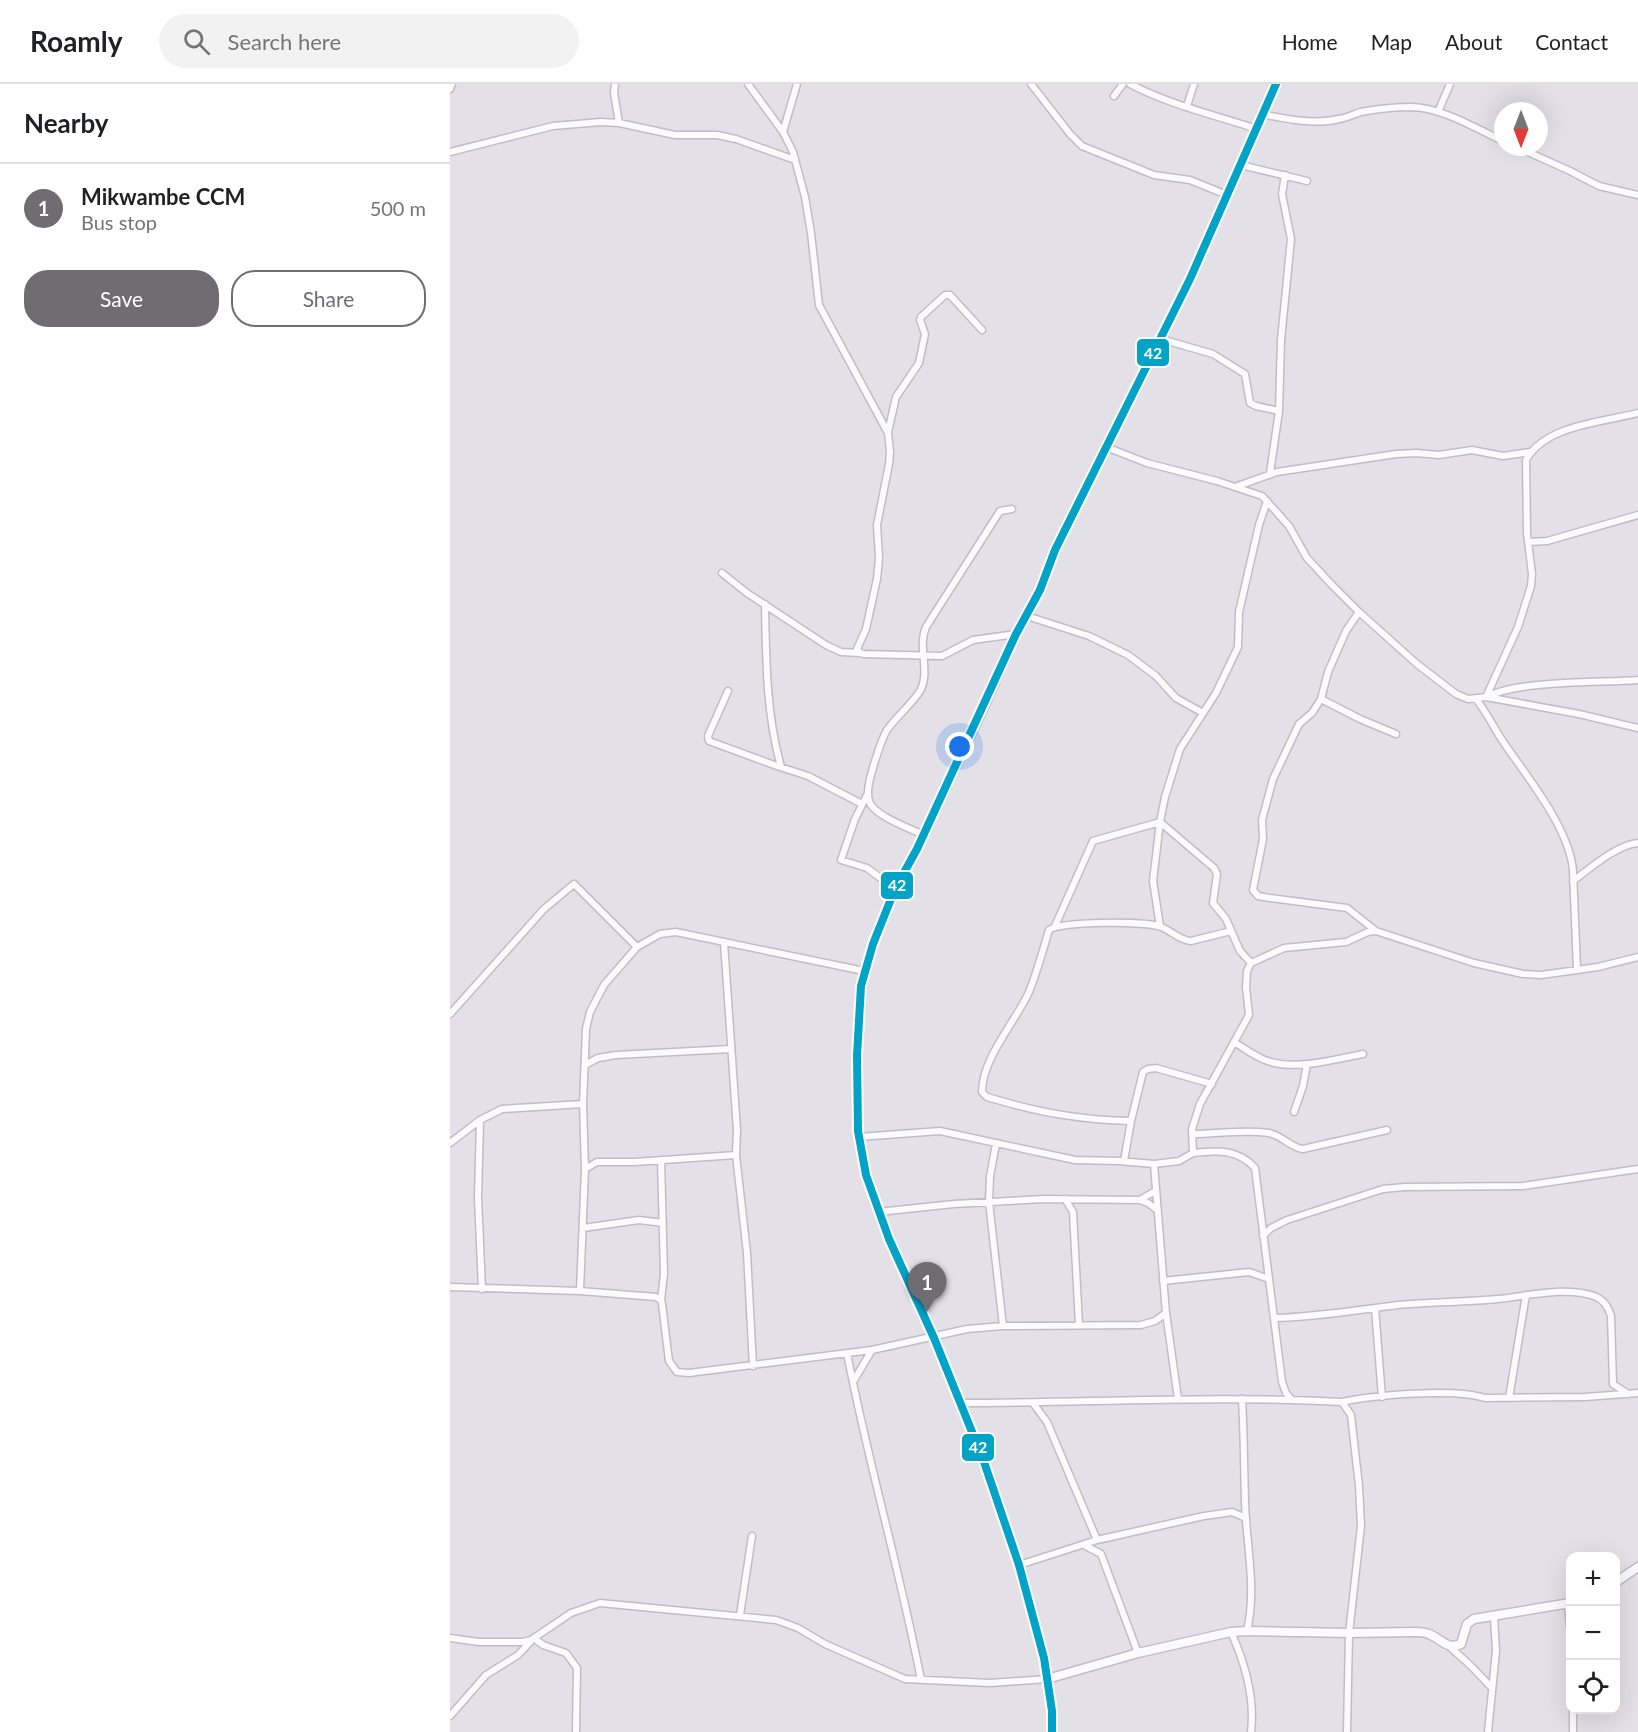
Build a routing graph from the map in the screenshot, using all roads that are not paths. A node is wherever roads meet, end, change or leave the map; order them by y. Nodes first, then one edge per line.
1 (452, 84) edge
2 (615, 84) edge
3 (748, 84) edge
4 (797, 84) edge
5 (1031, 84) edge
6 (1122, 84) edge
7 (1130, 84) edge
8 (1194, 84) edge
9 (1276, 84) edge
10 (1450, 84) edge
11 (450, 89) edge
12 (1114, 96) dead end
13 (1187, 106) junction
14 (1438, 112) junction
15 (1261, 114) junction
16 (619, 123) junction
17 (1257, 129) junction
18 (783, 132) junction
19 (1494, 137) edge
20 (450, 152) edge
21 (1537, 156) edge
22 (795, 160) junction
23 (1241, 165) junction
24 (1285, 175) junction
25 (1308, 181) dead end
26 (1227, 195) junction
27 (1638, 195) edge
28 (982, 330) dead end
29 (1161, 339) junction
30 (1279, 411) junction
31 (1638, 413) edge
32 (888, 433) junction
33 (1106, 447) junction
34 (1530, 452) junction
35 (1270, 473) junction
36 (1235, 487) junction
37 (1267, 501) junction
38 (1012, 509) dead end
39 (1638, 514) edge
40 (1528, 542) junction
41 (722, 573) dead end
42 (765, 604) junction
43 (1359, 612) junction
44 (1027, 616) junction
45 (1016, 634) junction
46 (860, 653) junction
47 (922, 656) junction
48 (1638, 680) edge
49 (728, 691) dead end
50 (1486, 697) junction
51 (1321, 699) junction
52 (1476, 699) junction
53 (1203, 713) junction
54 (1638, 728) edge
55 (1396, 734) dead end
56 (781, 767) junction
57 (867, 793) junction
58 (862, 804) junction
59 (1160, 822) junction
60 (923, 835) junction
61 (1638, 843) edge
62 (1573, 881) junction
63 (895, 889) junction
64 (1054, 926) junction
65 (1161, 926) junction
66 (1231, 931) junction
67 (1376, 931) junction
68 (724, 942) junction
69 (637, 948) junction
70 (1638, 957) edge
71 (1251, 963) junction
72 (1577, 969) junction
73 (864, 971) junction
74 (450, 1014) edge
75 (1234, 1042) junction
76 (731, 1049) junction
77 (1363, 1054) dead end
78 (1307, 1064) junction
79 (585, 1065) junction
80 (1212, 1084) junction
81 (583, 1104) junction
82 (1294, 1113) dead end
83 (480, 1120) junction
84 (1131, 1121) junction
85 (1387, 1130) dead end
86 (1192, 1134) junction
87 (859, 1137) junction
88 (450, 1143) edge
89 (996, 1144) junction
90 (585, 1153) junction
91 (1193, 1153) junction
92 (736, 1155) junction
93 (662, 1160) junction
94 (1124, 1161) junction
95 (597, 1162) junction
96 (1154, 1164) junction
97 (1638, 1168) edge
98 (585, 1169) junction
99 (1155, 1191) junction
100 (1065, 1199) junction
101 (1140, 1200) junction
102 (989, 1202) junction
103 (1157, 1210) junction
104 (878, 1212) junction
105 (663, 1222) junction
106 (583, 1228) junction
107 (1263, 1236) junction
108 (1266, 1259) junction
109 (1255, 1273) junction
110 (1269, 1279) junction
111 (1163, 1281) junction
112 (450, 1287) edge
113 (482, 1288) junction
114 (580, 1291) junction
115 (1526, 1295) junction
116 (661, 1300) junction
117 (1375, 1308) junction
118 (1166, 1313) junction
119 (1275, 1318) junction
120 (1079, 1325) junction
121 (1003, 1326) junction
122 (933, 1338) junction
123 (872, 1350) junction
124 (847, 1353) junction
125 (753, 1366) junction
126 (853, 1382) junction
127 (1638, 1393) edge
128 (1628, 1394) junction
129 (1382, 1397) junction
130 (1509, 1398) junction
131 (1178, 1399) junction
132 (1242, 1399) junction
133 (1291, 1399) junction
134 (1342, 1402) junction
135 (959, 1403) junction
136 (1033, 1403) junction
137 (1245, 1502) junction
138 (1232, 1512) junction
139 (1246, 1518) junction
140 (752, 1536) dead end
141 (1097, 1540) junction
142 (1084, 1545) junction
143 (1019, 1565) junction
144 (1638, 1568) edge
145 (1620, 1579) edge
146 (1566, 1604) edge
147 (740, 1615) junction
148 (1494, 1616) junction
149 (1247, 1630) junction
150 (1231, 1632) junction
151 (1349, 1633) junction
152 (450, 1638) edge
153 (533, 1640) junction
154 (1449, 1646) junction
155 (1138, 1653) junction
156 (1047, 1678) junction
157 (921, 1680) junction
158 (1491, 1688) junction
159 (1573, 1714) edge
160 (450, 1716) edge
161 (576, 1732) edge
162 (1052, 1732) edge
163 (1251, 1732) edge
164 (1347, 1732) edge
165 (1488, 1732) edge
166 (1573, 1732) edge

1 - 11 street
2 - 16 street
3 - 18 street
4 - 18 street
5 - 26 street
6 - 12 street
7 - 13 street
8 - 13 street
9 - 15 main road
10 - 14 street
13 - 17 street
14 - 15 street
14 - 19 street
15 - 17 main road
16 - 20 street
16 - 22 street
17 - 23 main road
18 - 22 street
21 - 27 street
22 - 32 street
23 - 24 street
23 - 26 main road
24 - 25 street
24 - 30 street
26 - 29 main road
28 - 32 street
29 - 30 street
29 - 33 main road
30 - 35 street
31 - 34 street
32 - 46 street
33 - 36 street
33 - 44 main road
34 - 35 street
34 - 40 street
35 - 36 street
36 - 37 street
37 - 43 street
37 - 53 street
38 - 47 street
39 - 40 street
40 - 50 street
41 - 42 street
42 - 46 street
42 - 56 street
43 - 51 street
43 - 52 street
44 - 45 main road
44 - 53 street
45 - 47 street
45 - 60 main road
46 - 47 street
47 - 57 street
48 - 50 street
49 - 56 street
50 - 52 street
50 - 54 street
51 - 55 street
51 - 67 street
52 - 62 street
53 - 59 street
56 - 58 street
57 - 58 street
57 - 60 street
58 - 63 street
59 - 64 street
59 - 65 street
59 - 66 street
60 - 63 main road
61 - 62 street
62 - 72 street
63 - 73 main road
64 - 65 street
64 - 84 street
65 - 66 street
66 - 71 street
67 - 71 street
67 - 72 street
68 - 69 street
68 - 73 street
68 - 76 street
69 - 74 street
69 - 79 street
70 - 72 street
71 - 75 street
73 - 87 main road
75 - 78 street
75 - 80 street
76 - 79 street
76 - 92 street
77 - 78 street
78 - 82 street
79 - 81 street
80 - 84 street
80 - 86 street
81 - 83 street
81 - 90 street
83 - 88 street
83 - 113 street
84 - 94 street
85 - 86 street
86 - 91 street
87 - 89 street
87 - 104 main road
89 - 94 street
89 - 102 street
90 - 95 street
90 - 98 street
91 - 96 street
91 - 107 street
92 - 93 street
92 - 125 street
93 - 95 street
93 - 105 street
94 - 96 street
95 - 98 street
96 - 99 street
97 - 107 street
98 - 106 street
99 - 101 street
99 - 103 street
100 - 101 street
100 - 102 street
100 - 120 street
101 - 103 street
102 - 104 street
102 - 121 street
103 - 111 street
104 - 122 main road
105 - 106 street
105 - 116 street
106 - 114 street
107 - 108 street
108 - 109 street
108 - 110 street
109 - 110 street
109 - 111 street
110 - 119 street
111 - 118 street
112 - 113 street
113 - 114 street
114 - 116 street
115 - 117 street
115 - 128 street
115 - 130 street
116 - 125 street
117 - 119 street
117 - 129 street
118 - 120 street
118 - 131 street
119 - 133 street
120 - 121 street
121 - 122 street
122 - 123 street
122 - 135 main road
123 - 124 street
123 - 126 street
124 - 125 street
124 - 126 street
126 - 157 street
127 - 128 street
128 - 130 street
129 - 130 street
129 - 134 street
131 - 132 street
131 - 136 street
132 - 133 street
132 - 137 street
133 - 134 street
134 - 151 street
135 - 136 street
135 - 143 main road
136 - 141 street
137 - 138 street
137 - 139 street
138 - 139 street
138 - 141 street
139 - 149 street
140 - 147 street
141 - 142 street
142 - 143 street
142 - 155 street
143 - 156 main road
144 - 145 main road
146 - 148 main road
147 - 153 street
147 - 157 street
148 - 154 main road
148 - 158 street
149 - 150 main road
149 - 151 main road
150 - 155 main road
150 - 163 street
151 - 154 main road
151 - 164 street
152 - 153 street
153 - 160 street
153 - 161 street
154 - 158 street
155 - 156 main road
156 - 157 street
156 - 162 main road
158 - 165 street
159 - 166 street

